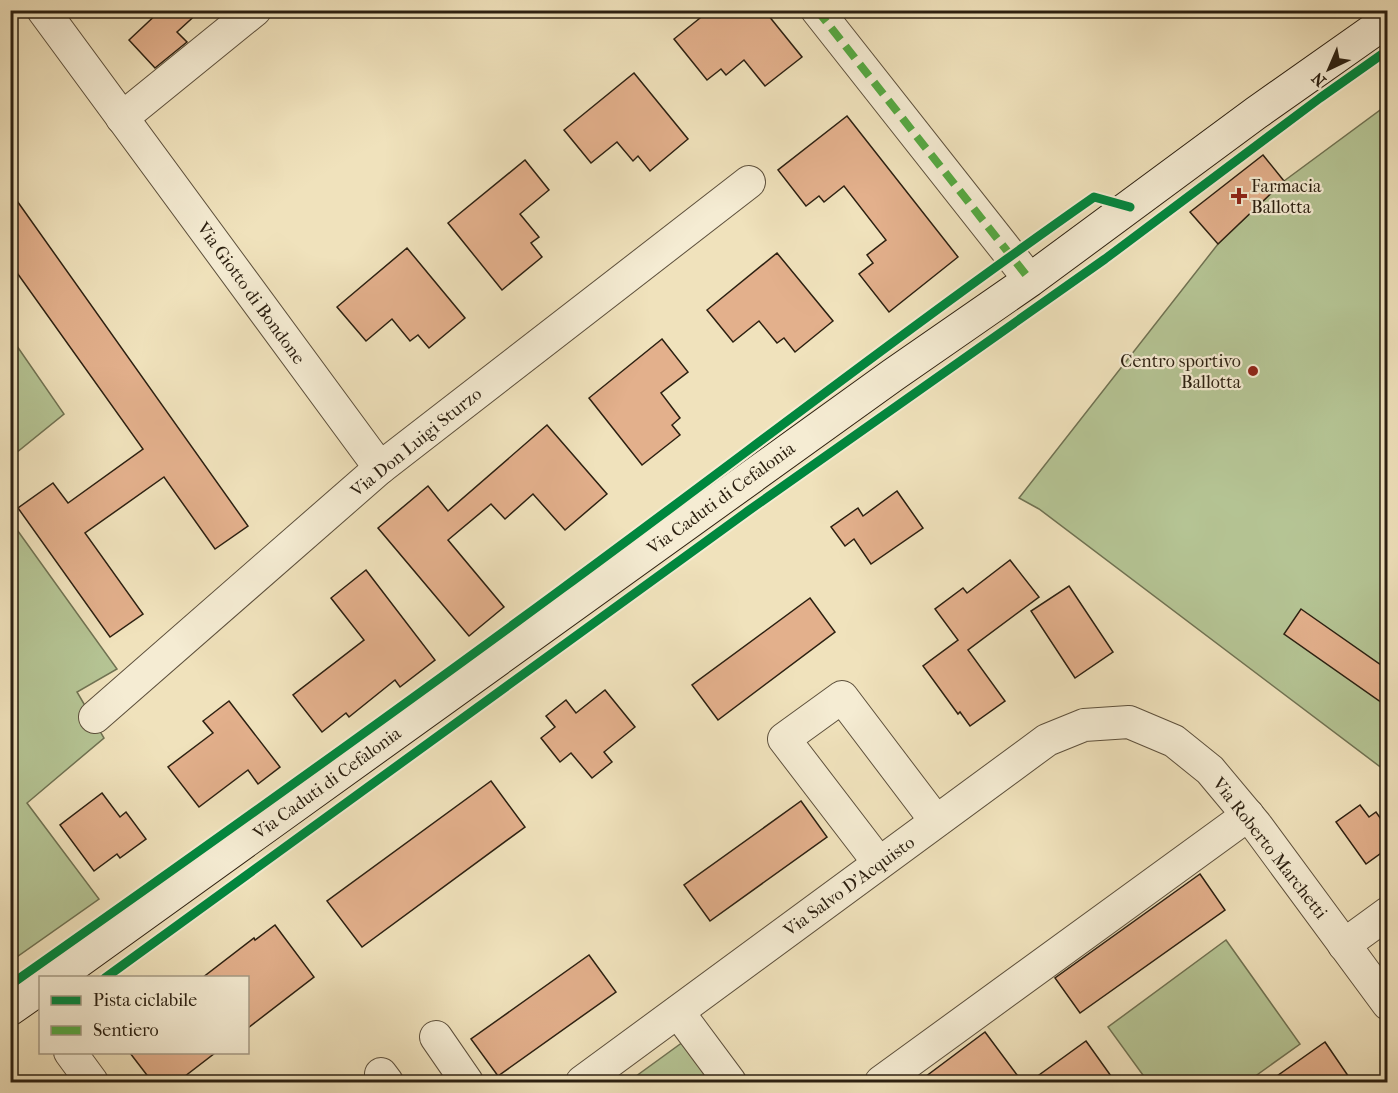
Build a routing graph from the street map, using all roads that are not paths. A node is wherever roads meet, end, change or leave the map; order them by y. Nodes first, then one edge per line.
1 (43, 10) edge
2 (255, 10) edge
3 (817, 10) edge
4 (1388, 20) edge
5 (122, 118) junction
6 (749, 182) dead end
7 (1030, 280) junction
8 (380, 468) junction
9 (95, 717) dead end
10 (1129, 722) joint
11 (1248, 815) junction
12 (936, 821) junction
13 (879, 864) junction
14 (1388, 913) edge
15 (1344, 945) junction
16 (58, 976) edge
17 (1388, 1004) edge
18 (678, 1012) junction
19 (435, 1037) dead end
20 (71, 1054) edge
21 (92, 1083) edge
22 (467, 1083) edge
23 (582, 1083) edge
24 (730, 1083) edge
25 (881, 1083) edge

1 - 5 street, Via Giotto di Bondone
2 - 5 street
3 - 7 street
4 - 7 street, Via Caduti di Cefalonia
5 - 8 street, Via Giotto di Bondone
6 - 8 street, Via Don Luigi Sturzo
7 - 16 street, Via Caduti di Cefalonia
8 - 9 street, Via Don Luigi Sturzo
10 - 11 street, Via Roberto Marchetti
10 - 12 street, Via Salvo D'Acquisto
11 - 15 street, Via Roberto Marchetti
11 - 25 street
12 - 13 street, Via Salvo D'Acquisto
12 - 13 street
13 - 18 street, Via Salvo D'Acquisto
14 - 15 street
15 - 17 street, Via Roberto Marchetti
18 - 23 street, Via Salvo D'Acquisto
18 - 24 street
19 - 22 street
20 - 21 street

